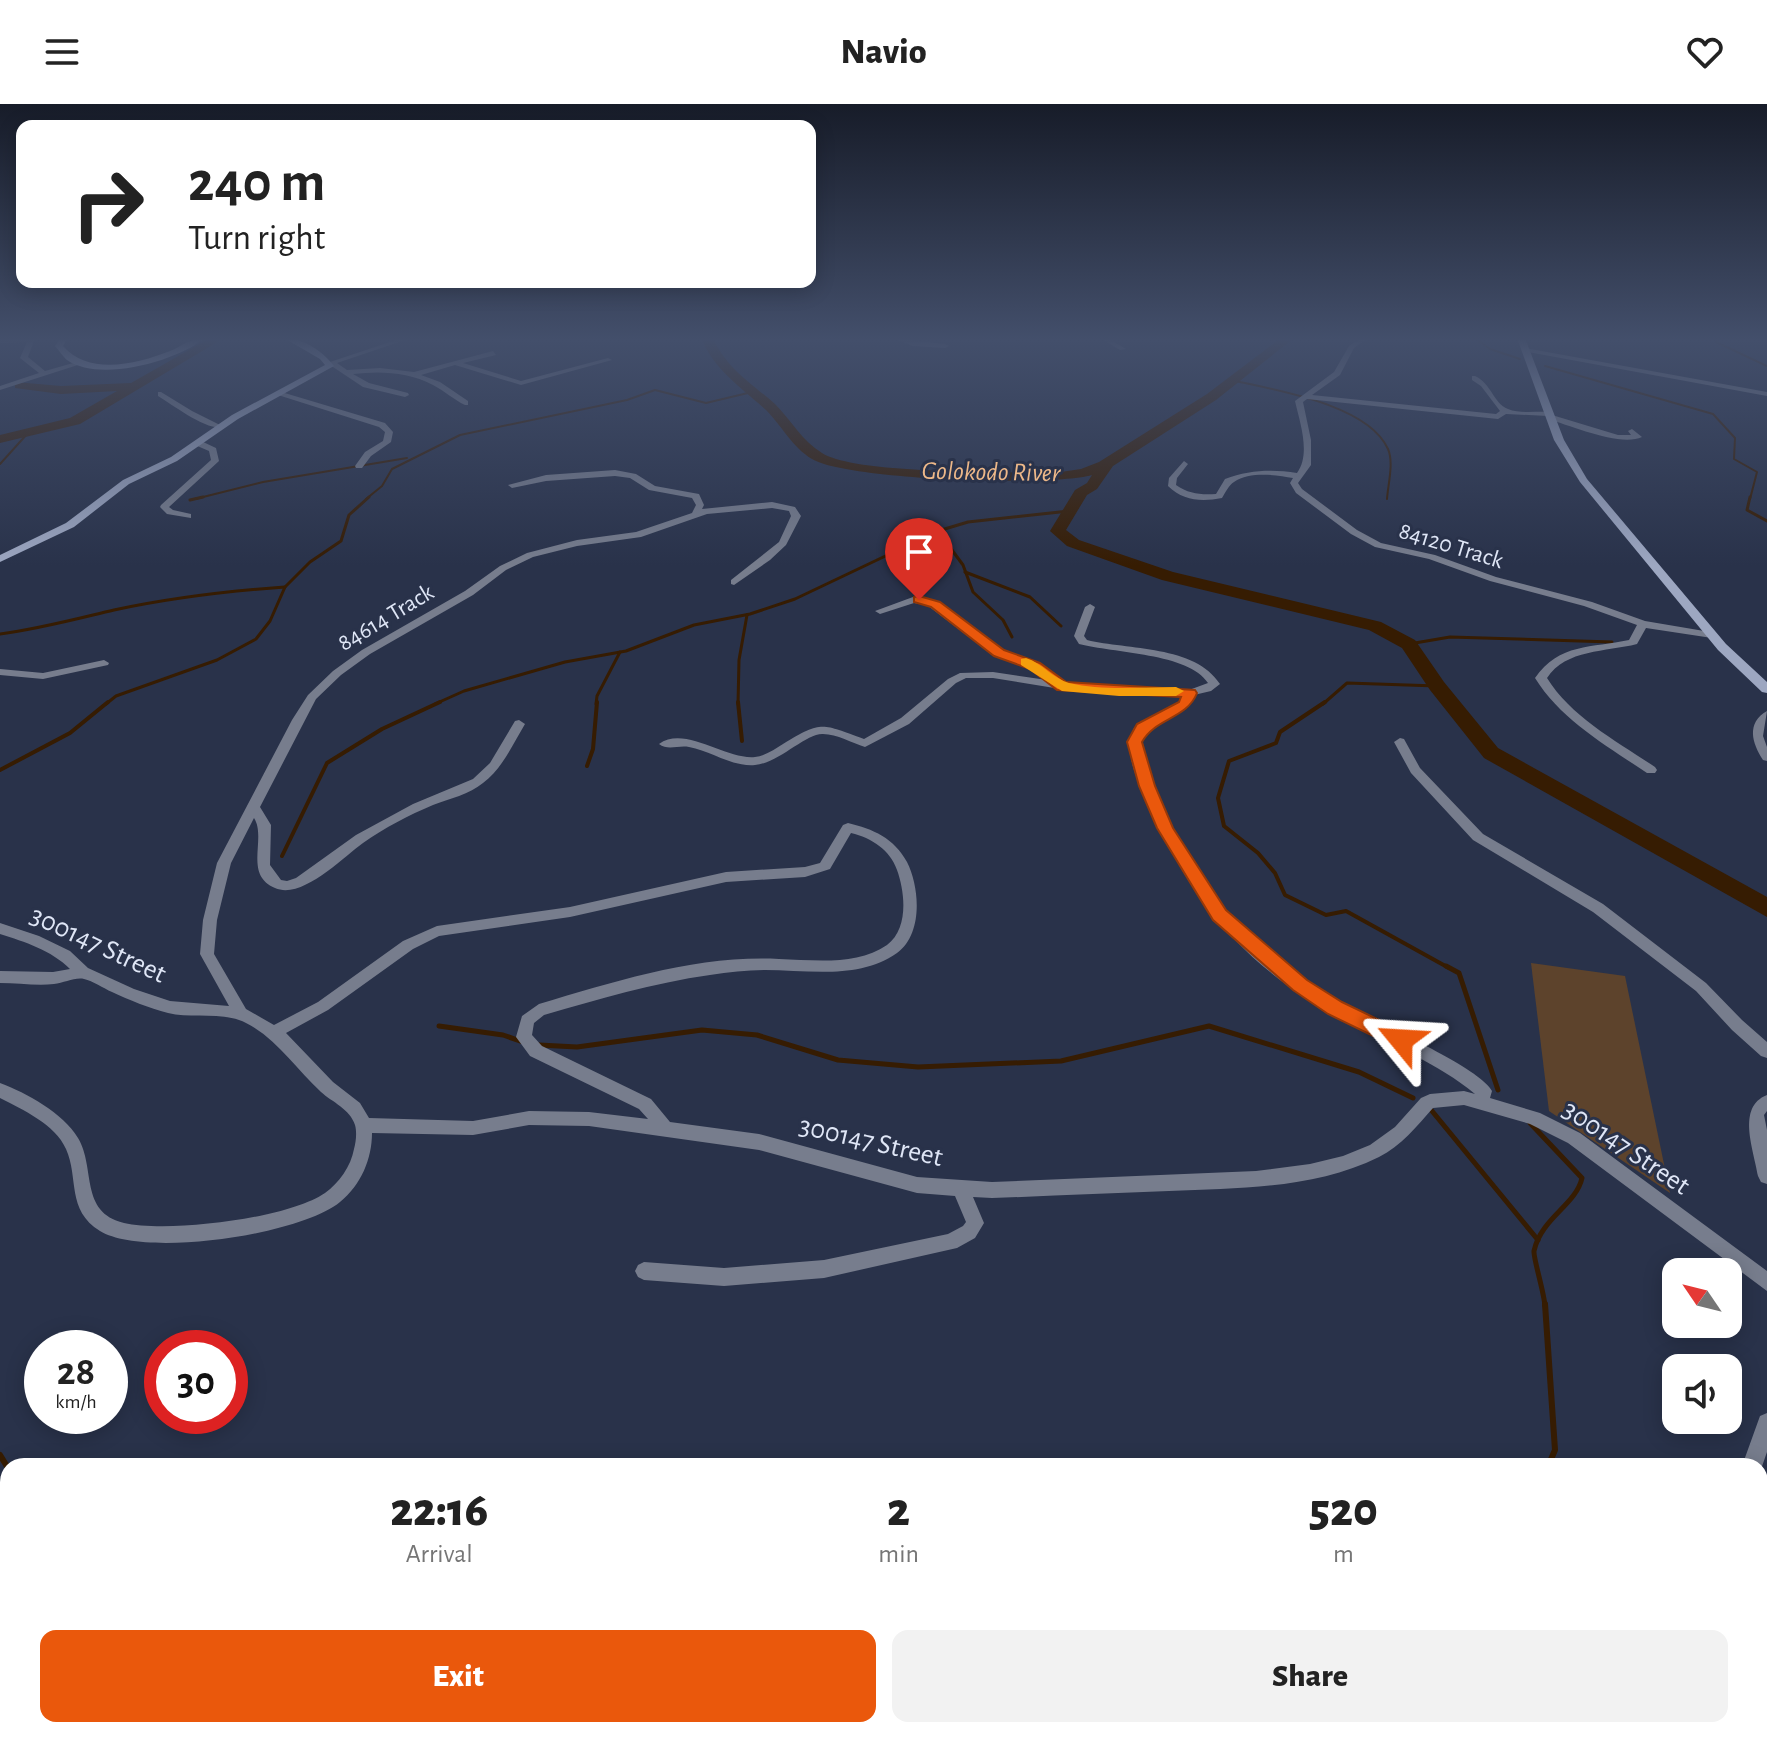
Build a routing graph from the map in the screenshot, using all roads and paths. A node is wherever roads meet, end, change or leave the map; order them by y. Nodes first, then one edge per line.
1 (192, 414) edge
2 (243, 414) edge
3 (348, 414) edge
4 (1302, 414) edge
5 (1514, 414) edge
6 (1550, 415) junction
7 (220, 427) junction
8 (1632, 431) dead end
9 (198, 443) junction
10 (1184, 464) dead end
11 (359, 466) dead end
12 (1299, 476) junction
13 (512, 485) dead end
14 (696, 513) junction
15 (188, 516) dead end
16 (0, 559) edge
17 (734, 582) dead end
18 (1090, 607) dead end
19 (880, 611) dead end
20 (1643, 624) junction
21 (1712, 635) junction
22 (104, 663) dead end
23 (0, 672) edge
24 (1062, 687) junction
25 (1767, 689) edge
26 (1189, 693) junction
27 (1767, 715) edge
28 (519, 724) dead end
29 (1400, 742) dead end
30 (665, 744) dead end
31 (1767, 757) edge
32 (1651, 770) dead end
33 (254, 808) junction
34 (0, 928) edge
35 (83, 972) junction
36 (0, 977) edge
37 (241, 1013) junction
38 (272, 1033) junction
39 (1767, 1051) edge
40 (0, 1090) edge
41 (1481, 1101) junction
42 (1767, 1102) edge
43 (364, 1125) junction
44 (667, 1131) junction
45 (1767, 1176) edge
46 (961, 1188) junction
47 (644, 1271) dead end
48 (1767, 1282) edge
49 (1767, 1423) edge
50 (1755, 1458) edge

1 - 7 street
2 - 7 street
3 - 11 street
4 - 12 street
5 - 6 street
6 - 8 street
6 - 21 street
7 - 9 street
9 - 15 street
9 - 16 street
10 - 12 street
12 - 20 street, 84120 Track
13 - 14 street
14 - 17 street, 84614 Track
14 - 33 street, 84614 Track
18 - 26 street
19 - 24 street
20 - 21 street, 84120 Track
20 - 32 street
21 - 25 street
22 - 23 street
24 - 26 street
24 - 30 street
26 - 41 street
27 - 31 street
28 - 33 street
29 - 39 street
33 - 37 street, 84614 Track
34 - 35 street, 300147 Street
35 - 36 street
35 - 37 street, 300147 Street
37 - 38 street, 300147 Street
38 - 43 street, 300147 Street
38 - 44 street
40 - 43 street
41 - 46 street, 300147 Street
41 - 48 street, 300147 Street
42 - 45 street
43 - 44 street, 300147 Street
44 - 46 street, 300147 Street
46 - 47 street
49 - 50 street

